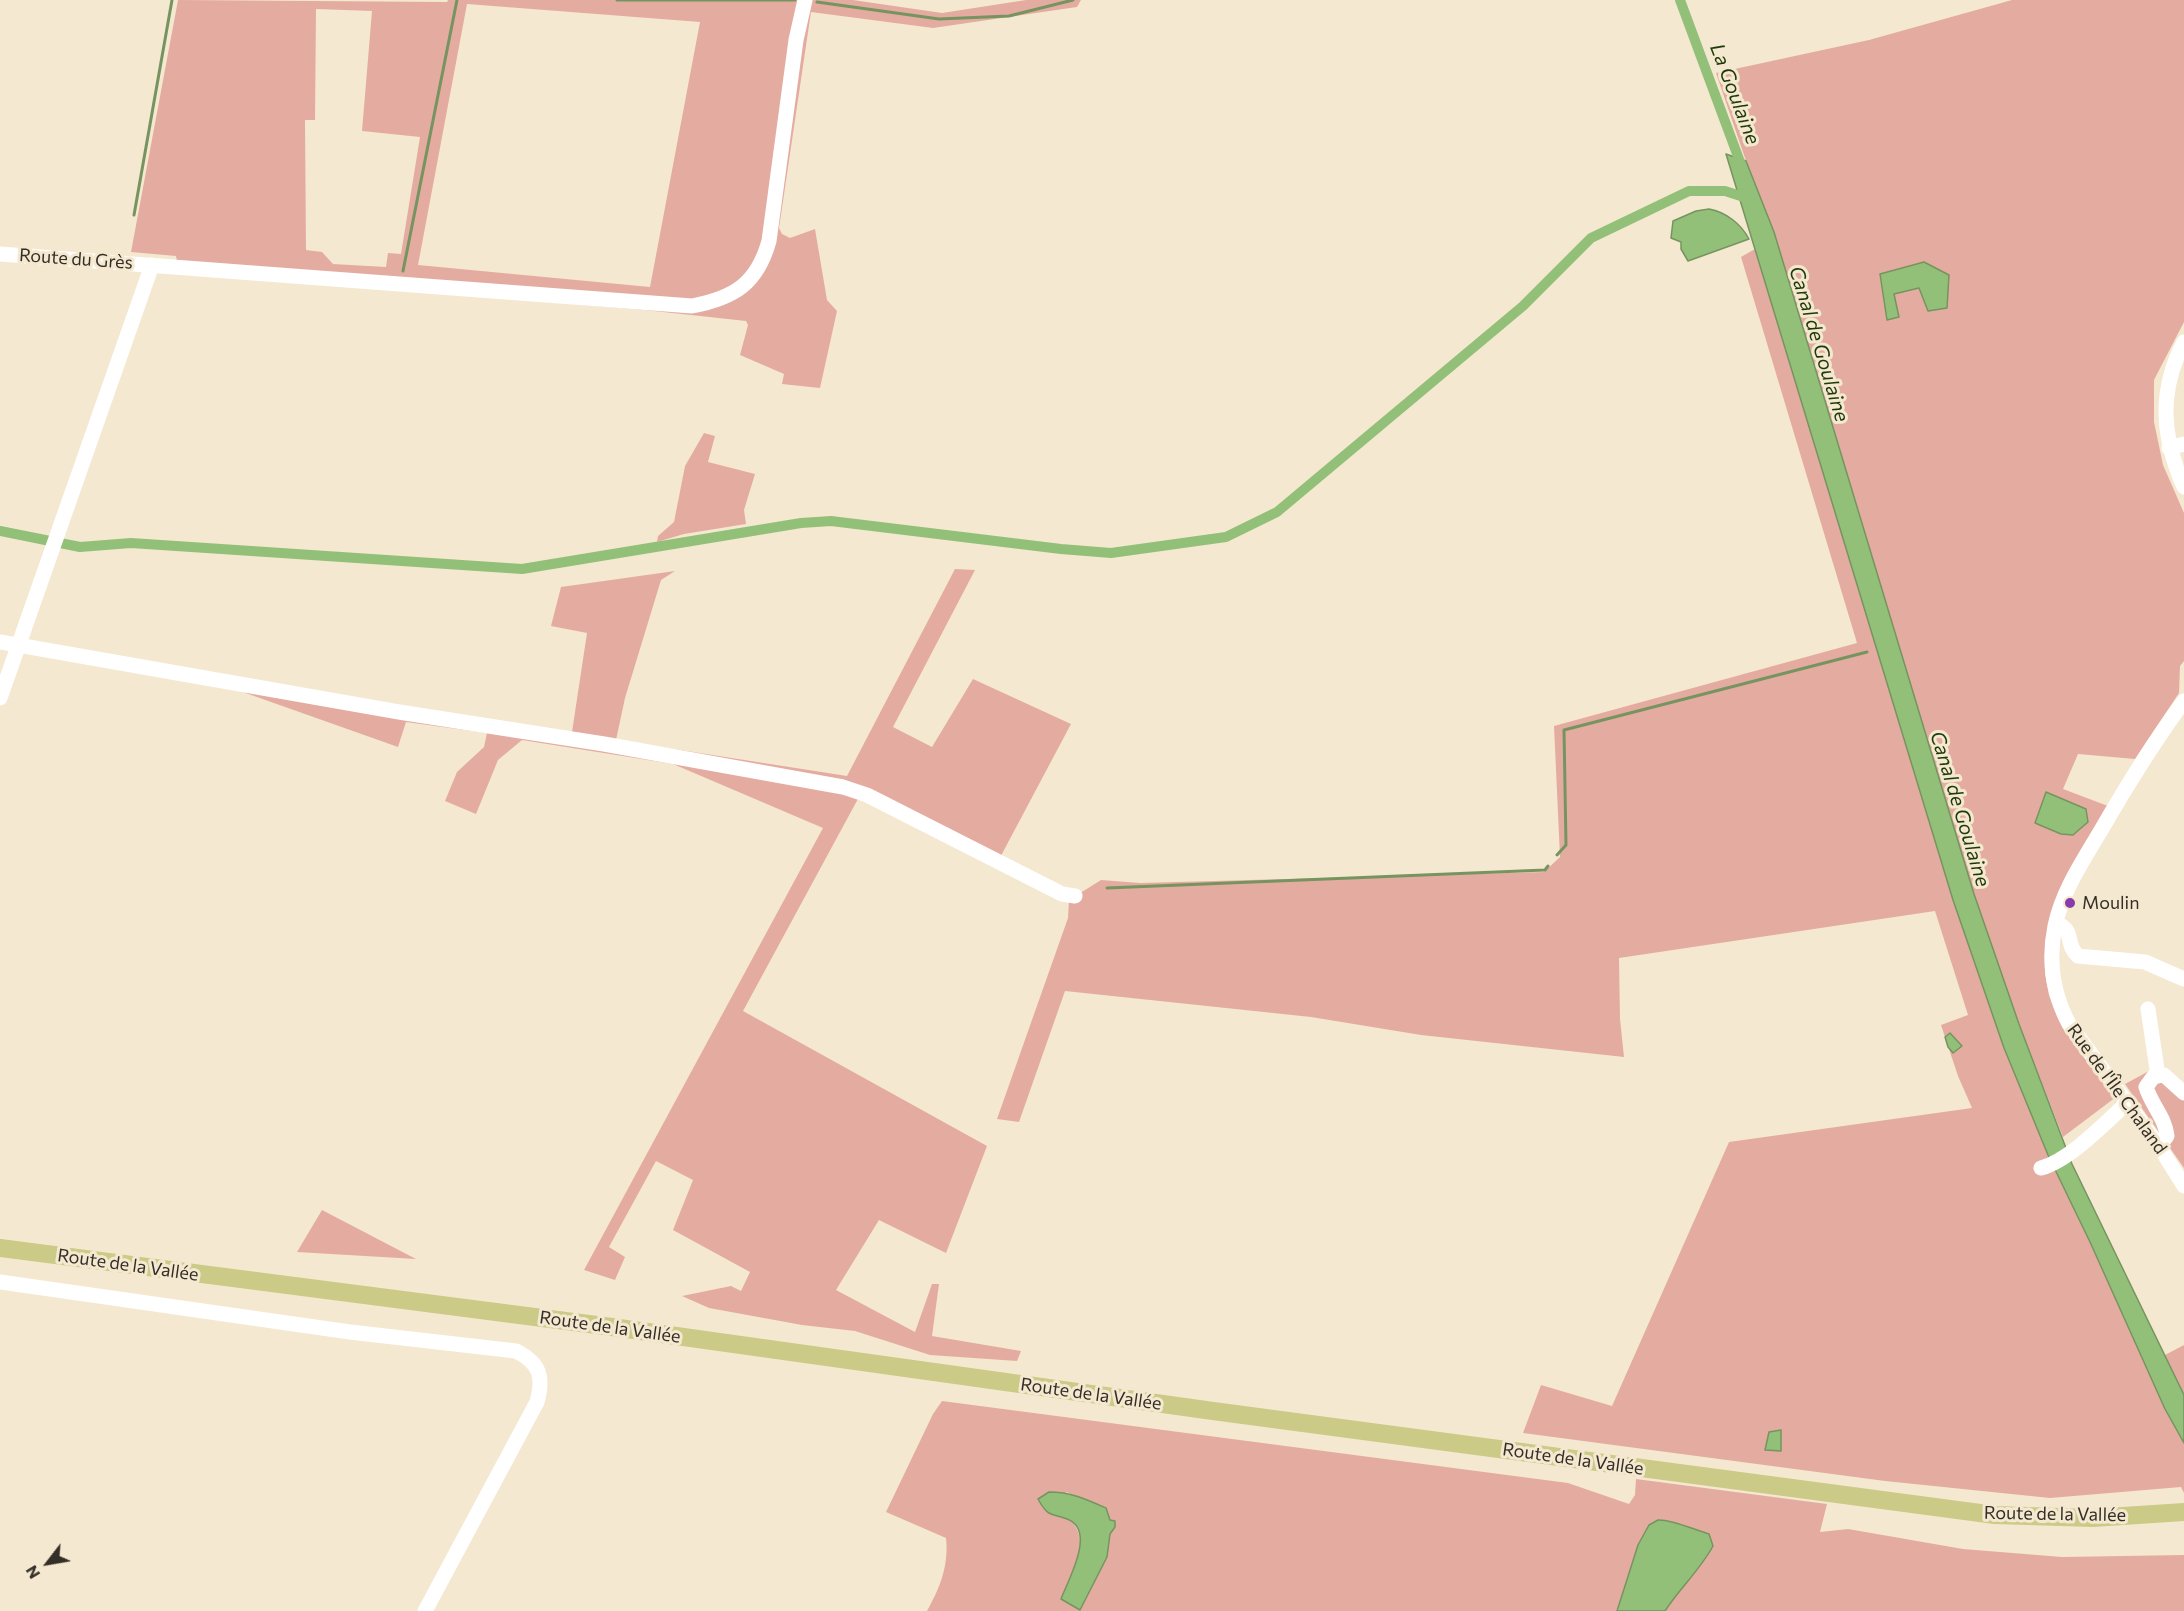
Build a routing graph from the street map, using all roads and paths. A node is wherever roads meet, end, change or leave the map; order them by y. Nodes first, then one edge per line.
1 (805, 0) edge
2 (0, 254) edge
3 (152, 265) junction
4 (2184, 342) edge
5 (2176, 446) edge
6 (2184, 487) edge
7 (0, 642) edge
8 (18, 646) junction
9 (0, 698) edge
10 (2184, 701) edge
11 (1076, 896) dead end
12 (2056, 923) junction
13 (2184, 979) edge
14 (2148, 1009) dead end
15 (2158, 1076) junction
16 (2184, 1093) edge
17 (2127, 1103) junction
18 (2159, 1146) junction
19 (2044, 1167) dead end
20 (2184, 1186) edge
21 (0, 1248) edge
22 (0, 1282) edge
23 (2184, 1512) edge
24 (425, 1611) edge

1 - 3 street, Route du Grès
2 - 3 street, Route du Grès
3 - 8 street
4 - 5 street
5 - 6 street
7 - 8 street
8 - 9 street
8 - 11 street
10 - 12 street, Rue de l'Île Chaland
12 - 13 street
12 - 17 street, Rue de l'Île Chaland
14 - 15 street
15 - 16 street
15 - 18 street
17 - 18 street, Rue de l'Île Chaland
17 - 19 street
18 - 20 street, Rue de l'Île Chaland
21 - 23 main road, Route de la Vallée
22 - 24 street

